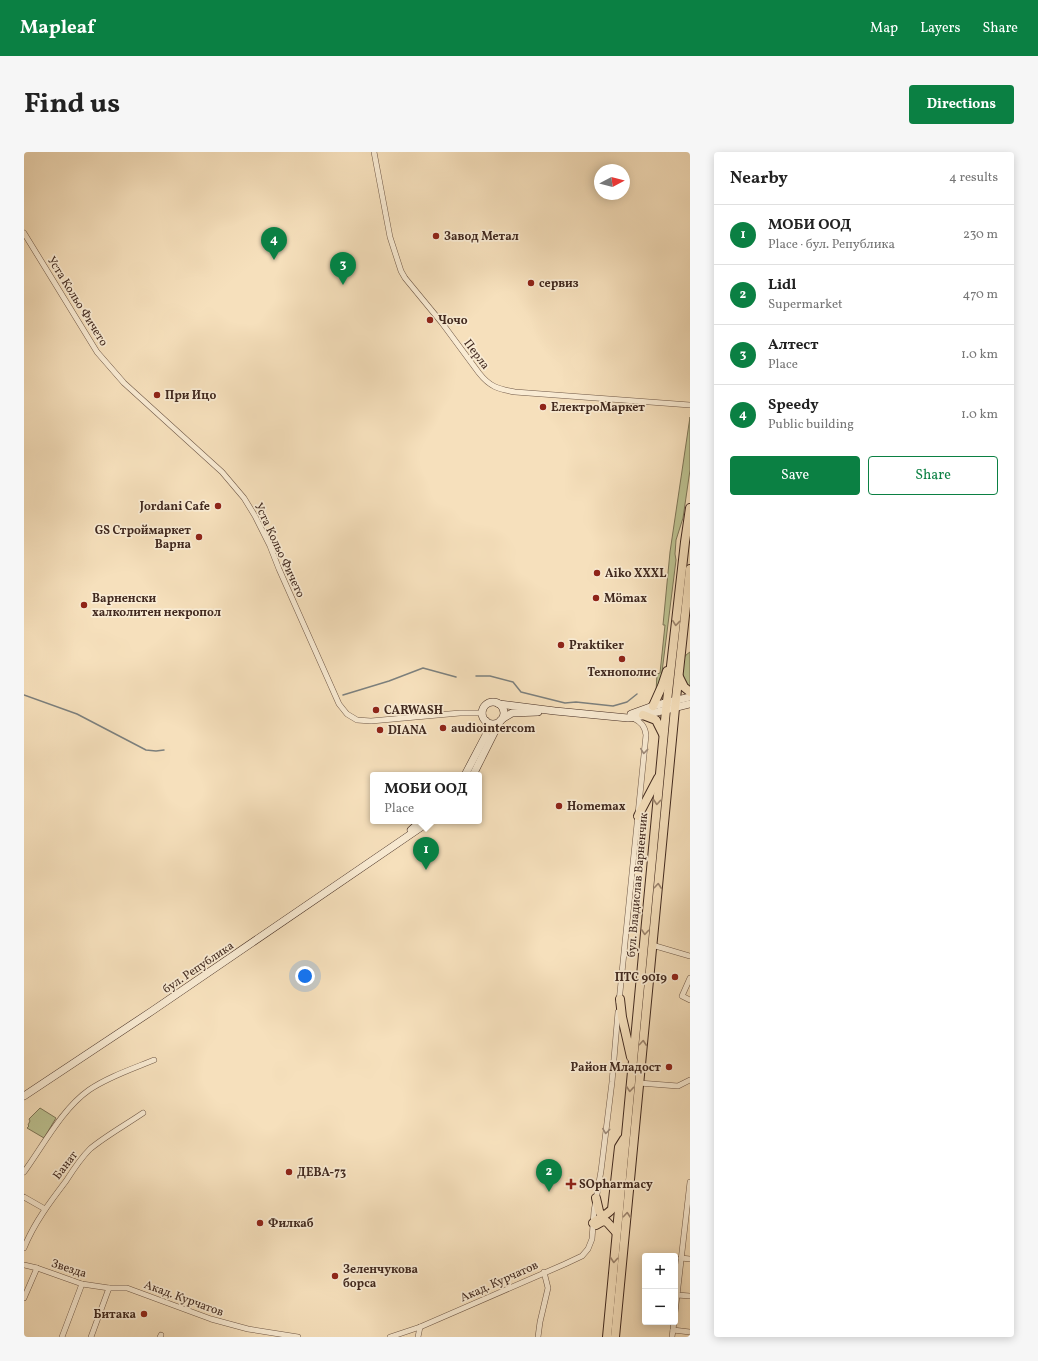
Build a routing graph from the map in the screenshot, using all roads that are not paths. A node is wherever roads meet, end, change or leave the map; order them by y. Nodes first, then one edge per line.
1 (374, 152) edge
2 (24, 233) edge
3 (690, 404) edge
4 (690, 508) edge
5 (690, 569) edge
6 (673, 653) junction
7 (679, 676) junction
8 (690, 692) edge
9 (690, 697) edge
10 (499, 704) junction
11 (675, 704) junction
12 (690, 704) edge
13 (653, 706) junction
14 (666, 707) junction
15 (555, 711) junction
16 (482, 713) junction
17 (644, 715) junction
18 (621, 717) junction
19 (633, 718) junction
20 (501, 720) junction
21 (486, 721) junction
22 (664, 736) junction
23 (467, 772) edge
24 (475, 772) edge
25 (660, 776) junction
26 (638, 816) junction
27 (417, 824) edge
28 (426, 824) edge
29 (383, 853) junction
30 (652, 946) junction
31 (690, 956) edge
32 (690, 978) edge
33 (620, 999) junction
34 (690, 1000) edge
35 (154, 1060) dead end
36 (632, 1063) junction
37 (690, 1080) edge
38 (639, 1083) junction
39 (24, 1096) edge
40 (144, 1113) dead end
41 (626, 1136) junction
42 (24, 1172) edge
43 (690, 1182) edge
44 (24, 1197) edge
45 (596, 1198) junction
46 (45, 1209) junction
47 (688, 1216) edge
48 (604, 1219) junction
49 (592, 1225) junction
50 (616, 1232) junction
51 (24, 1248) edge
52 (681, 1258) junction
53 (690, 1259) edge
54 (24, 1265) edge
55 (37, 1268) junction
56 (544, 1272) junction
57 (82, 1284) junction
58 (110, 1288) junction
59 (678, 1289) edge
60 (678, 1294) edge
61 (690, 1296) edge
62 (24, 1298) edge
63 (674, 1325) edge
64 (420, 1327) junction
65 (673, 1330) junction
66 (690, 1332) edge
67 (262, 1334) edge
68 (62, 1337) edge
69 (91, 1337) edge
70 (298, 1337) edge
71 (390, 1337) edge
72 (418, 1337) edge
73 (538, 1337) edge
74 (607, 1337) edge
75 (615, 1337) edge
76 (672, 1337) edge

1 - 3 street, Перла
2 - 16 street, Уста Кольо Фичето
4 -> 6 main road, бул. Владислав Варненчик
5 - 7 main road, бул. Владислав Варненчик
6 - 13 main road
6 - 14 main road, бул. Владислав Варненчик
7 - 8 main road
7 - 11 main road, бул. Владислав Варненчик
9 - 11 street
10 - 15 street
10 - 16 street
10 - 20 street
11 - 12 street
11 - 14 street
30 -> 11 main road, бул. Владислав Варненчик
13 - 14 street
13 - 18 street
14 - 17 street
14 - 22 main road, бул. Владислав Варненчик
15 - 18 street
15 - 20 street
16 - 21 street
17 - 19 street
17 - 22 main road
18 - 19 street
19 -> 26 street, Акад. Курчатов
20 - 21 street
20 - 24 street
21 - 23 street
22 - 25 main road, бул. Владислав Варненчик
25 - 26 main road
25 -> 36 main road, бул. Владислав Варненчик
26 - 33 street, Акад. Курчатов
27 - 29 street, бул. Република
28 - 29 street, бул. Република
29 - 39 street, бул. Република
30 - 31 street
38 -> 30 main road, бул. Владислав Варненчик
32 - 34 street
33 - 36 main road
33 -> 45 street, Акад. Курчатов
35 - 42 street
36 -> 41 main road, бул. Владислав Варненчик
37 - 38 street
75 -> 38 main road, бул. Владислав Варненчик
40 - 46 street, Банат
41 - 48 main road
41 - 50 main road, бул. Владислав Варненчик
43 - 47 street
44 - 46 street
45 - 48 main road
45 - 49 street, Акад. Курчатов
46 - 51 street, Банат
47 - 52 street
48 - 49 main road
48 - 50 main road
49 - 56 street, Акад. Курчатов
50 -> 74 main road, бул. Владислав Варненчик
52 - 53 street
52 - 59 street
54 - 55 street, Звезда
55 - 57 street, Звезда
55 - 62 street
56 - 64 street, Акад. Курчатов
56 - 73 street
57 - 58 street, Звезда
57 - 68 street
58 - 67 street, Акад. Курчатов
58 - 69 street
60 - 61 street
63 - 65 street
64 - 71 street, Акад. Курчатов
64 - 72 street
65 - 66 street
65 - 76 street
67 - 70 street, Акад. Курчатов

